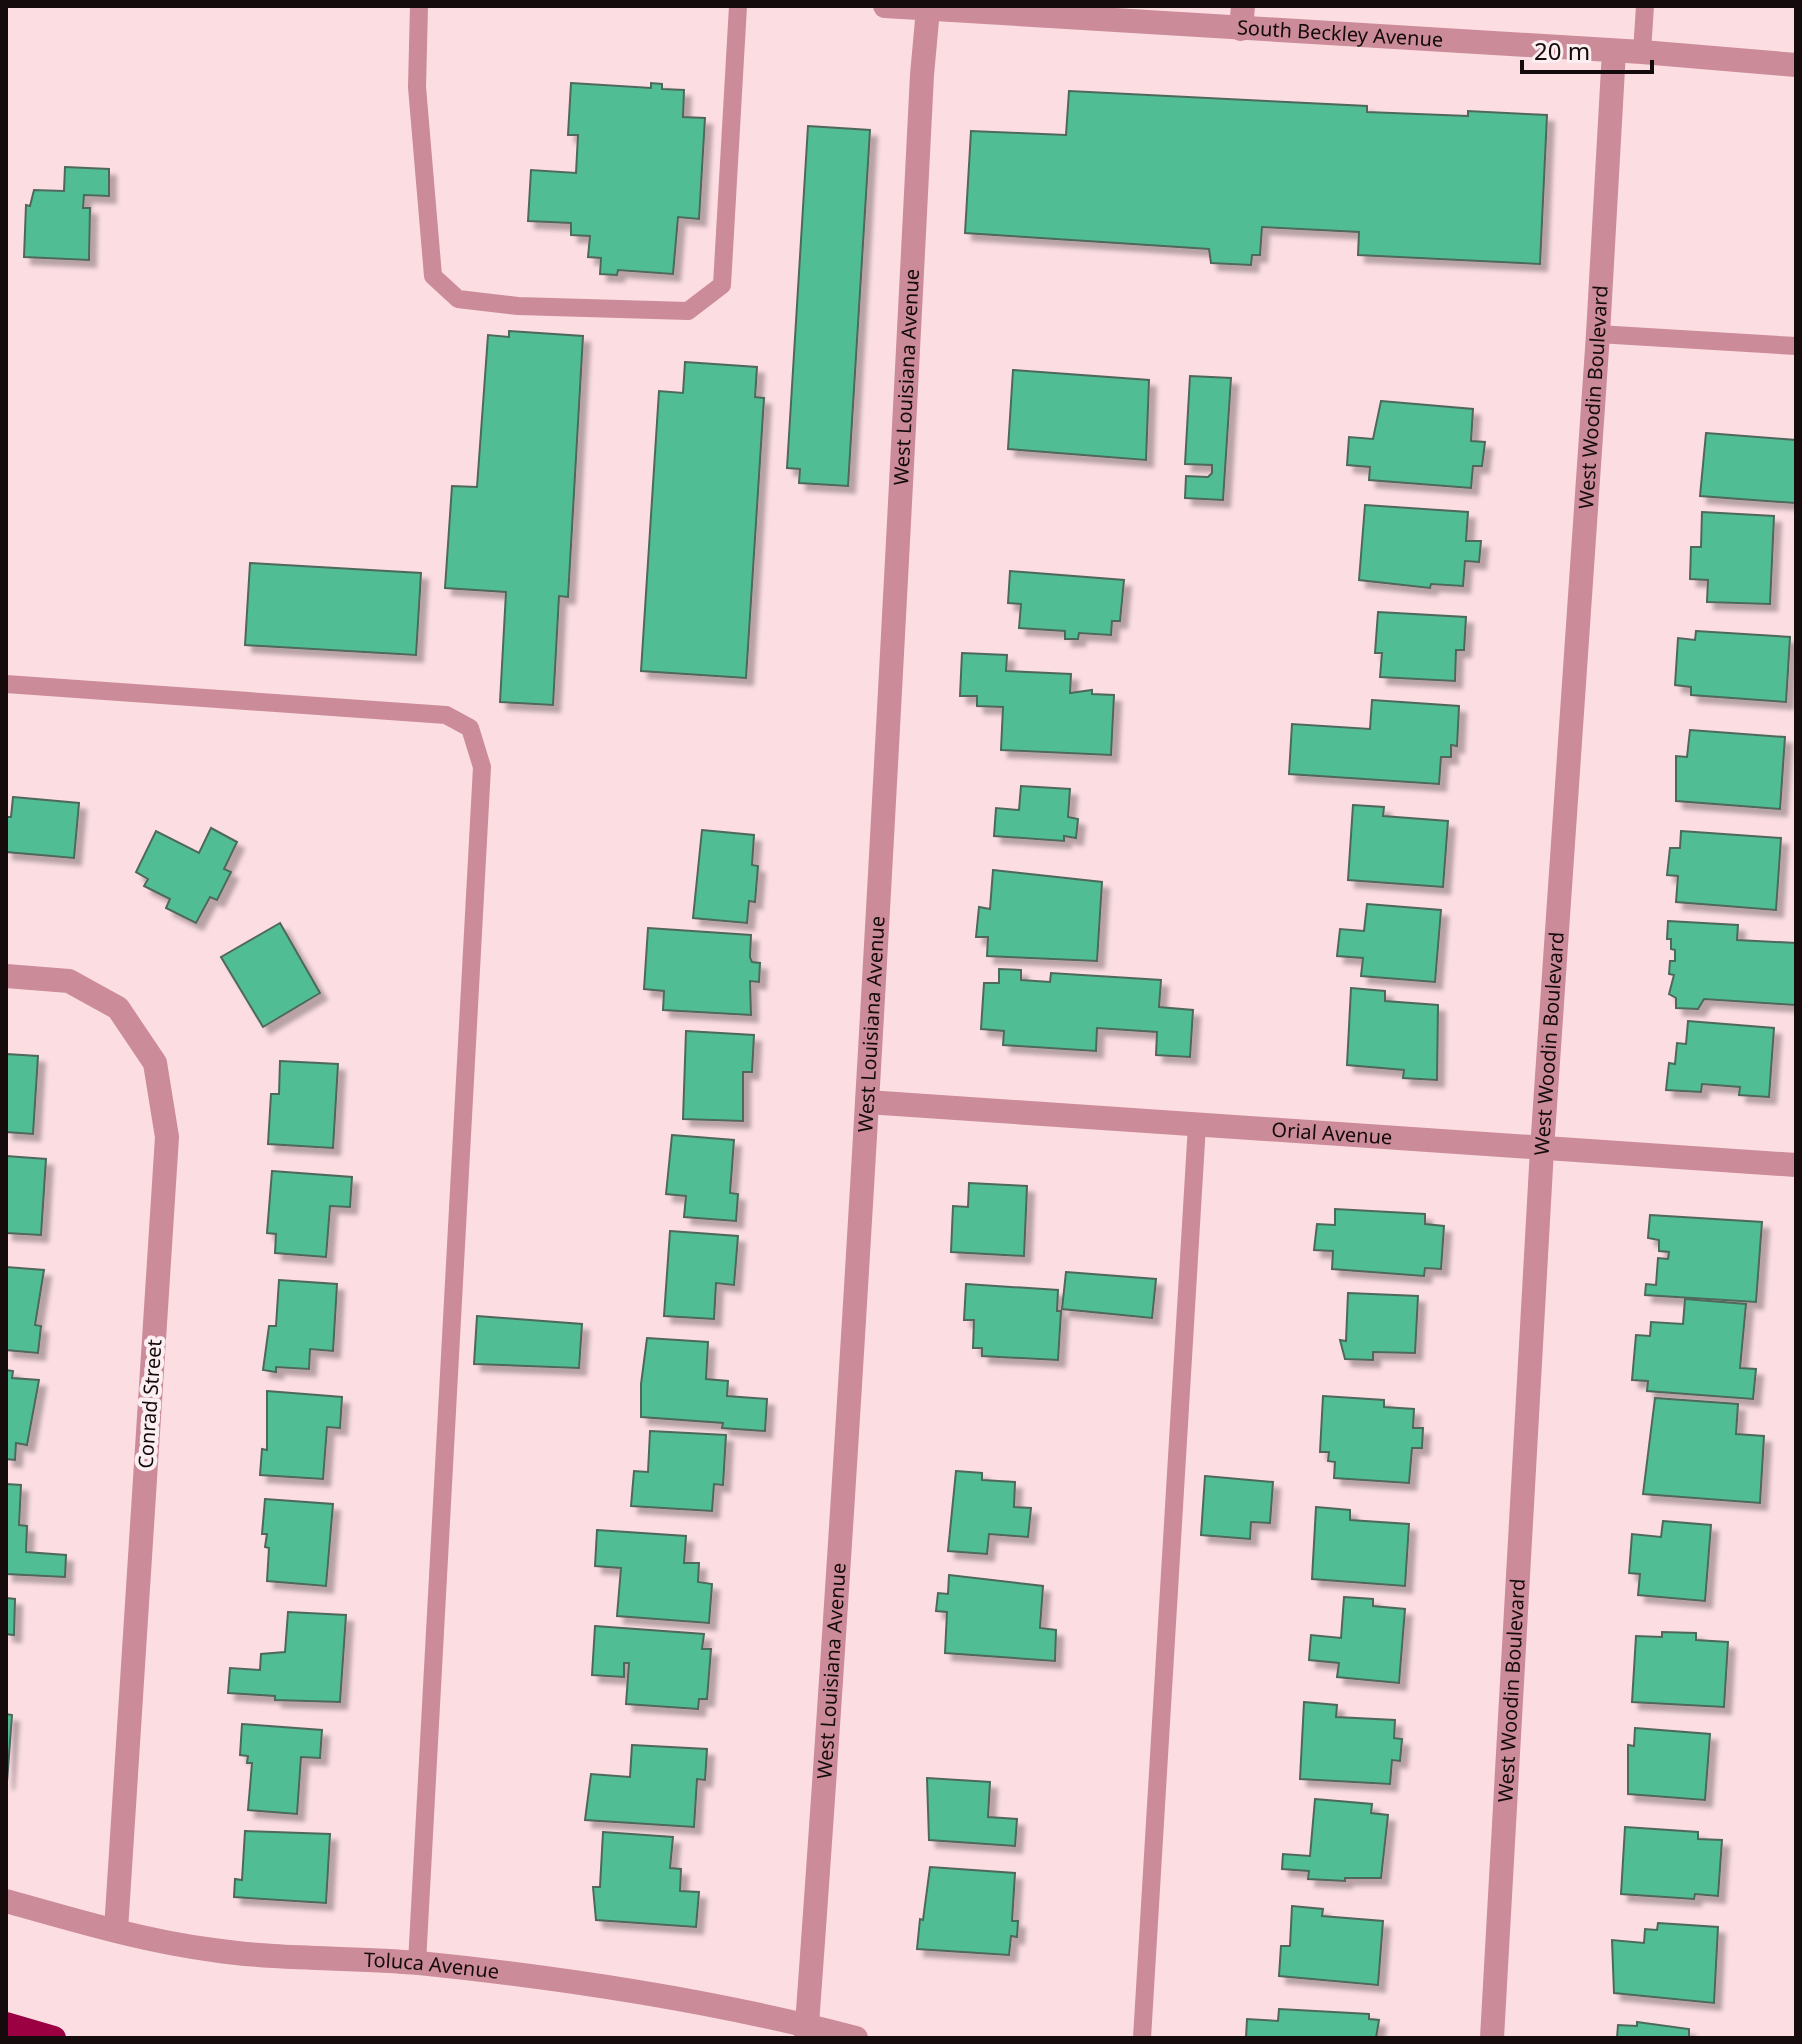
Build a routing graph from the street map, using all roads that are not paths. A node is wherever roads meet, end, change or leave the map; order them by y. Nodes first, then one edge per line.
1 (419, 6) edge
2 (738, 6) edge
3 (885, 6) edge
4 (1645, 6) edge
5 (928, 9) junction
6 (1242, 18) edge
7 (1614, 51) junction
8 (1642, 52) junction
9 (1796, 65) edge
10 (1598, 334) junction
11 (1796, 346) edge
12 (6, 684) edge
13 (6, 976) edge
14 (867, 1102) junction
15 (1197, 1125) junction
16 (1542, 1149) junction
17 (1796, 1165) edge
18 (6, 1901) edge
19 (116, 1930) junction
20 (417, 1963) junction
21 (6, 2024) edge
22 (806, 2032) edge
23 (54, 2038) edge
24 (856, 2038) edge
25 (1142, 2038) edge
26 (1492, 2038) edge

1 - 2 lane
3 - 5 street, South Beckley Avenue
4 - 8 lane
5 - 6 street, South Beckley Avenue
5 - 14 street, West Louisiana Avenue
6 - 7 street, South Beckley Avenue
7 - 8 street, South Beckley Avenue
7 - 10 street, West Woodin Boulevard
8 - 9 street, South Beckley Avenue
10 - 11 lane
10 - 16 street, West Woodin Boulevard
12 - 20 lane
13 - 19 street, Conrad Street
14 - 15 street, Orial Avenue
14 - 22 street, West Louisiana Avenue
15 - 16 street, Orial Avenue
15 - 25 lane
16 - 17 street, Orial Avenue
16 - 26 street, West Woodin Boulevard
18 - 19 street, Toluca Avenue
19 - 20 street, Toluca Avenue
20 - 22 street, Toluca Avenue
21 - 23 highway
22 - 24 street, Toluca Avenue

